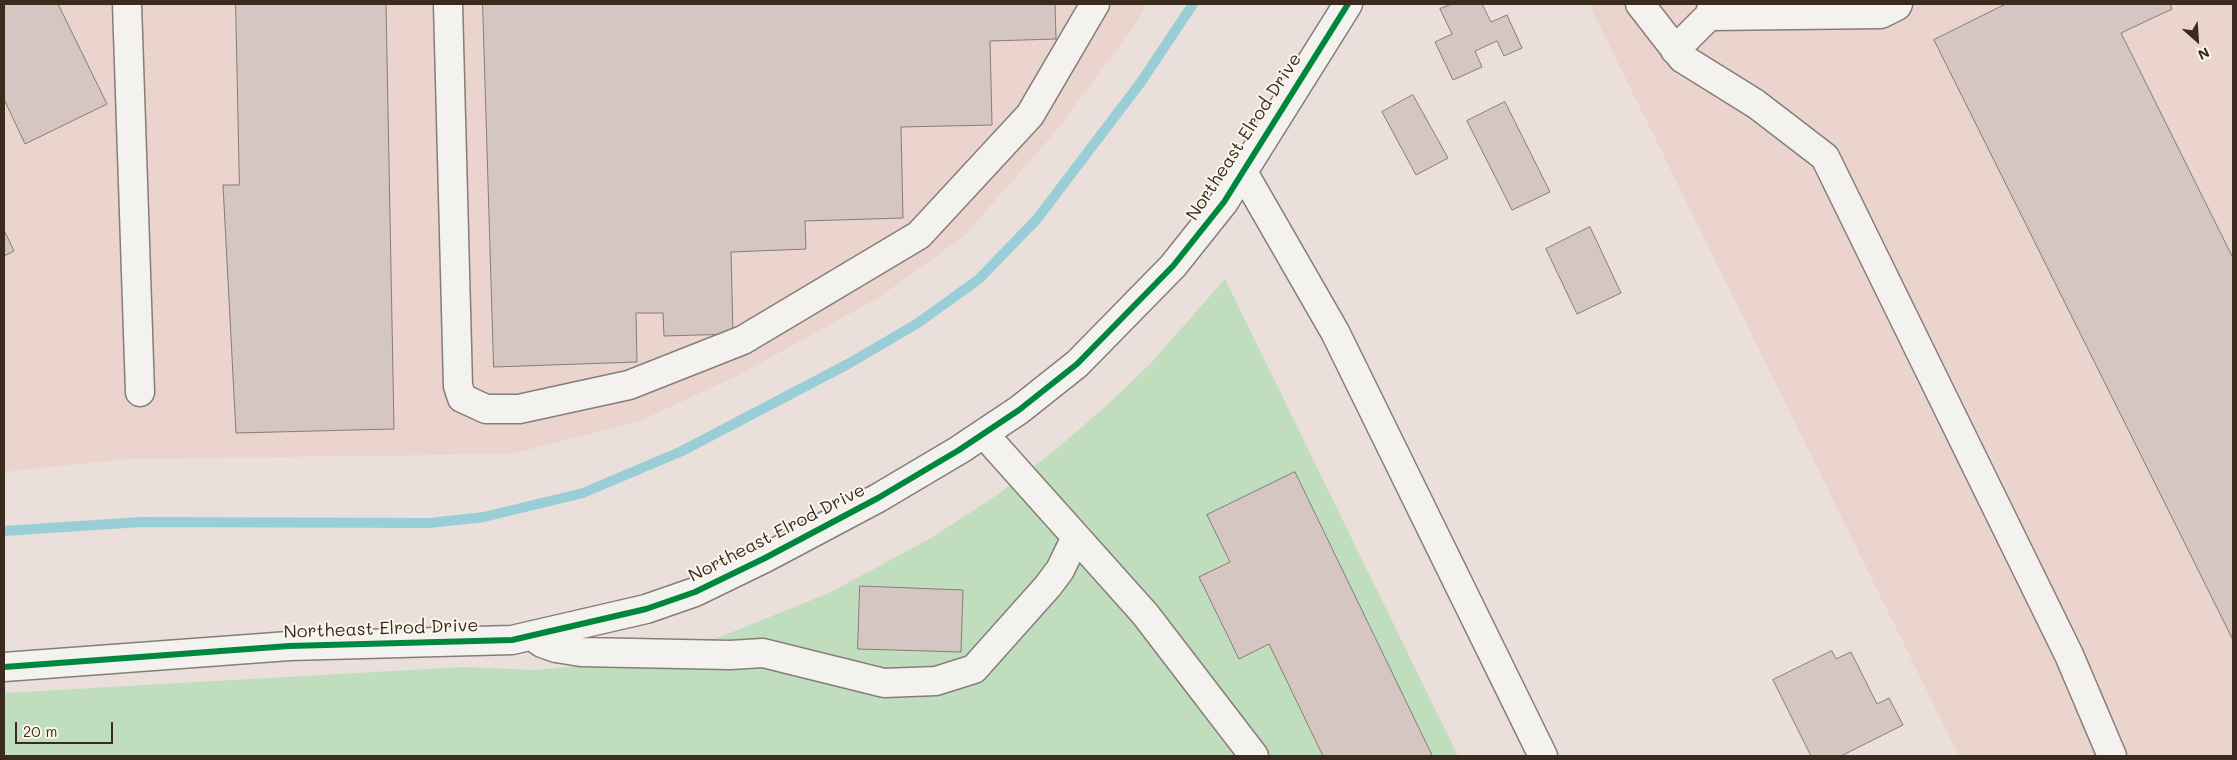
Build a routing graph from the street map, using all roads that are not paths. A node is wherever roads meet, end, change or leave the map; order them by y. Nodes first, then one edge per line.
1 (127, 4) edge
2 (448, 4) edge
3 (1095, 4) edge
4 (1348, 4) edge
5 (1640, 4) edge
6 (1898, 4) edge
7 (1711, 10) edge
8 (1675, 50) junction
9 (1243, 172) junction
10 (140, 392) dead end
11 (984, 434) junction
12 (1076, 537) junction
13 (532, 636) junction
14 (4, 667) edge
15 (1254, 756) edge
16 (1542, 756) edge
17 (2112, 756) edge

1 - 10 street
2 - 3 street
4 - 9 street, Northeast Elrod Drive
5 - 8 street
6 - 7 street
7 - 8 street
8 - 17 street
9 - 11 street, Northeast Elrod Drive
9 - 16 street
11 - 12 street
11 - 13 street, Northeast Elrod Drive
12 - 13 street
12 - 15 street
13 - 14 street, Northeast Elrod Drive

